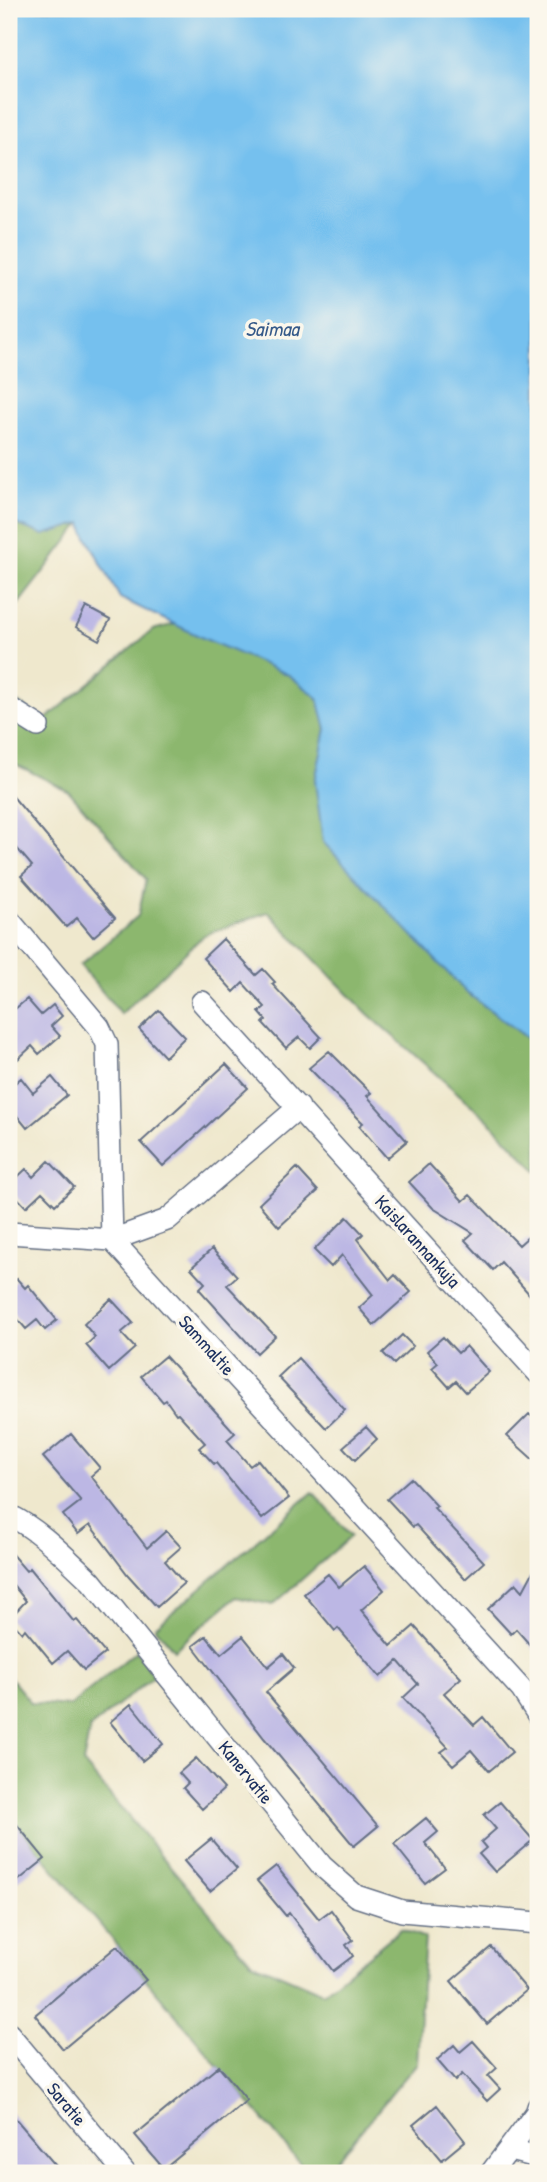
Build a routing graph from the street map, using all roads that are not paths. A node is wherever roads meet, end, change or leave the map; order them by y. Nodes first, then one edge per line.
1 (9, 708) edge
2 (38, 726) dead end
3 (9, 920) edge
4 (202, 1002) dead end
5 (299, 1107) junction
6 (9, 1233) edge
7 (112, 1240) junction
8 (538, 1373) edge
9 (9, 1516) edge
10 (538, 1715) edge
11 (538, 1923) edge
12 (9, 2034) edge
13 (538, 2107) edge
14 (510, 2150) junction
15 (538, 2157) edge
16 (125, 2173) edge
17 (491, 2173) edge

1 - 2 street
3 - 7 street
4 - 5 street, Kaislarannankuja
5 - 7 street
5 - 8 street, Kaislarannankuja
6 - 7 street
7 - 10 street, Sammaltie
9 - 11 street, Kanervatie
12 - 16 street, Saratie
13 - 14 street
14 - 15 street
14 - 17 street

